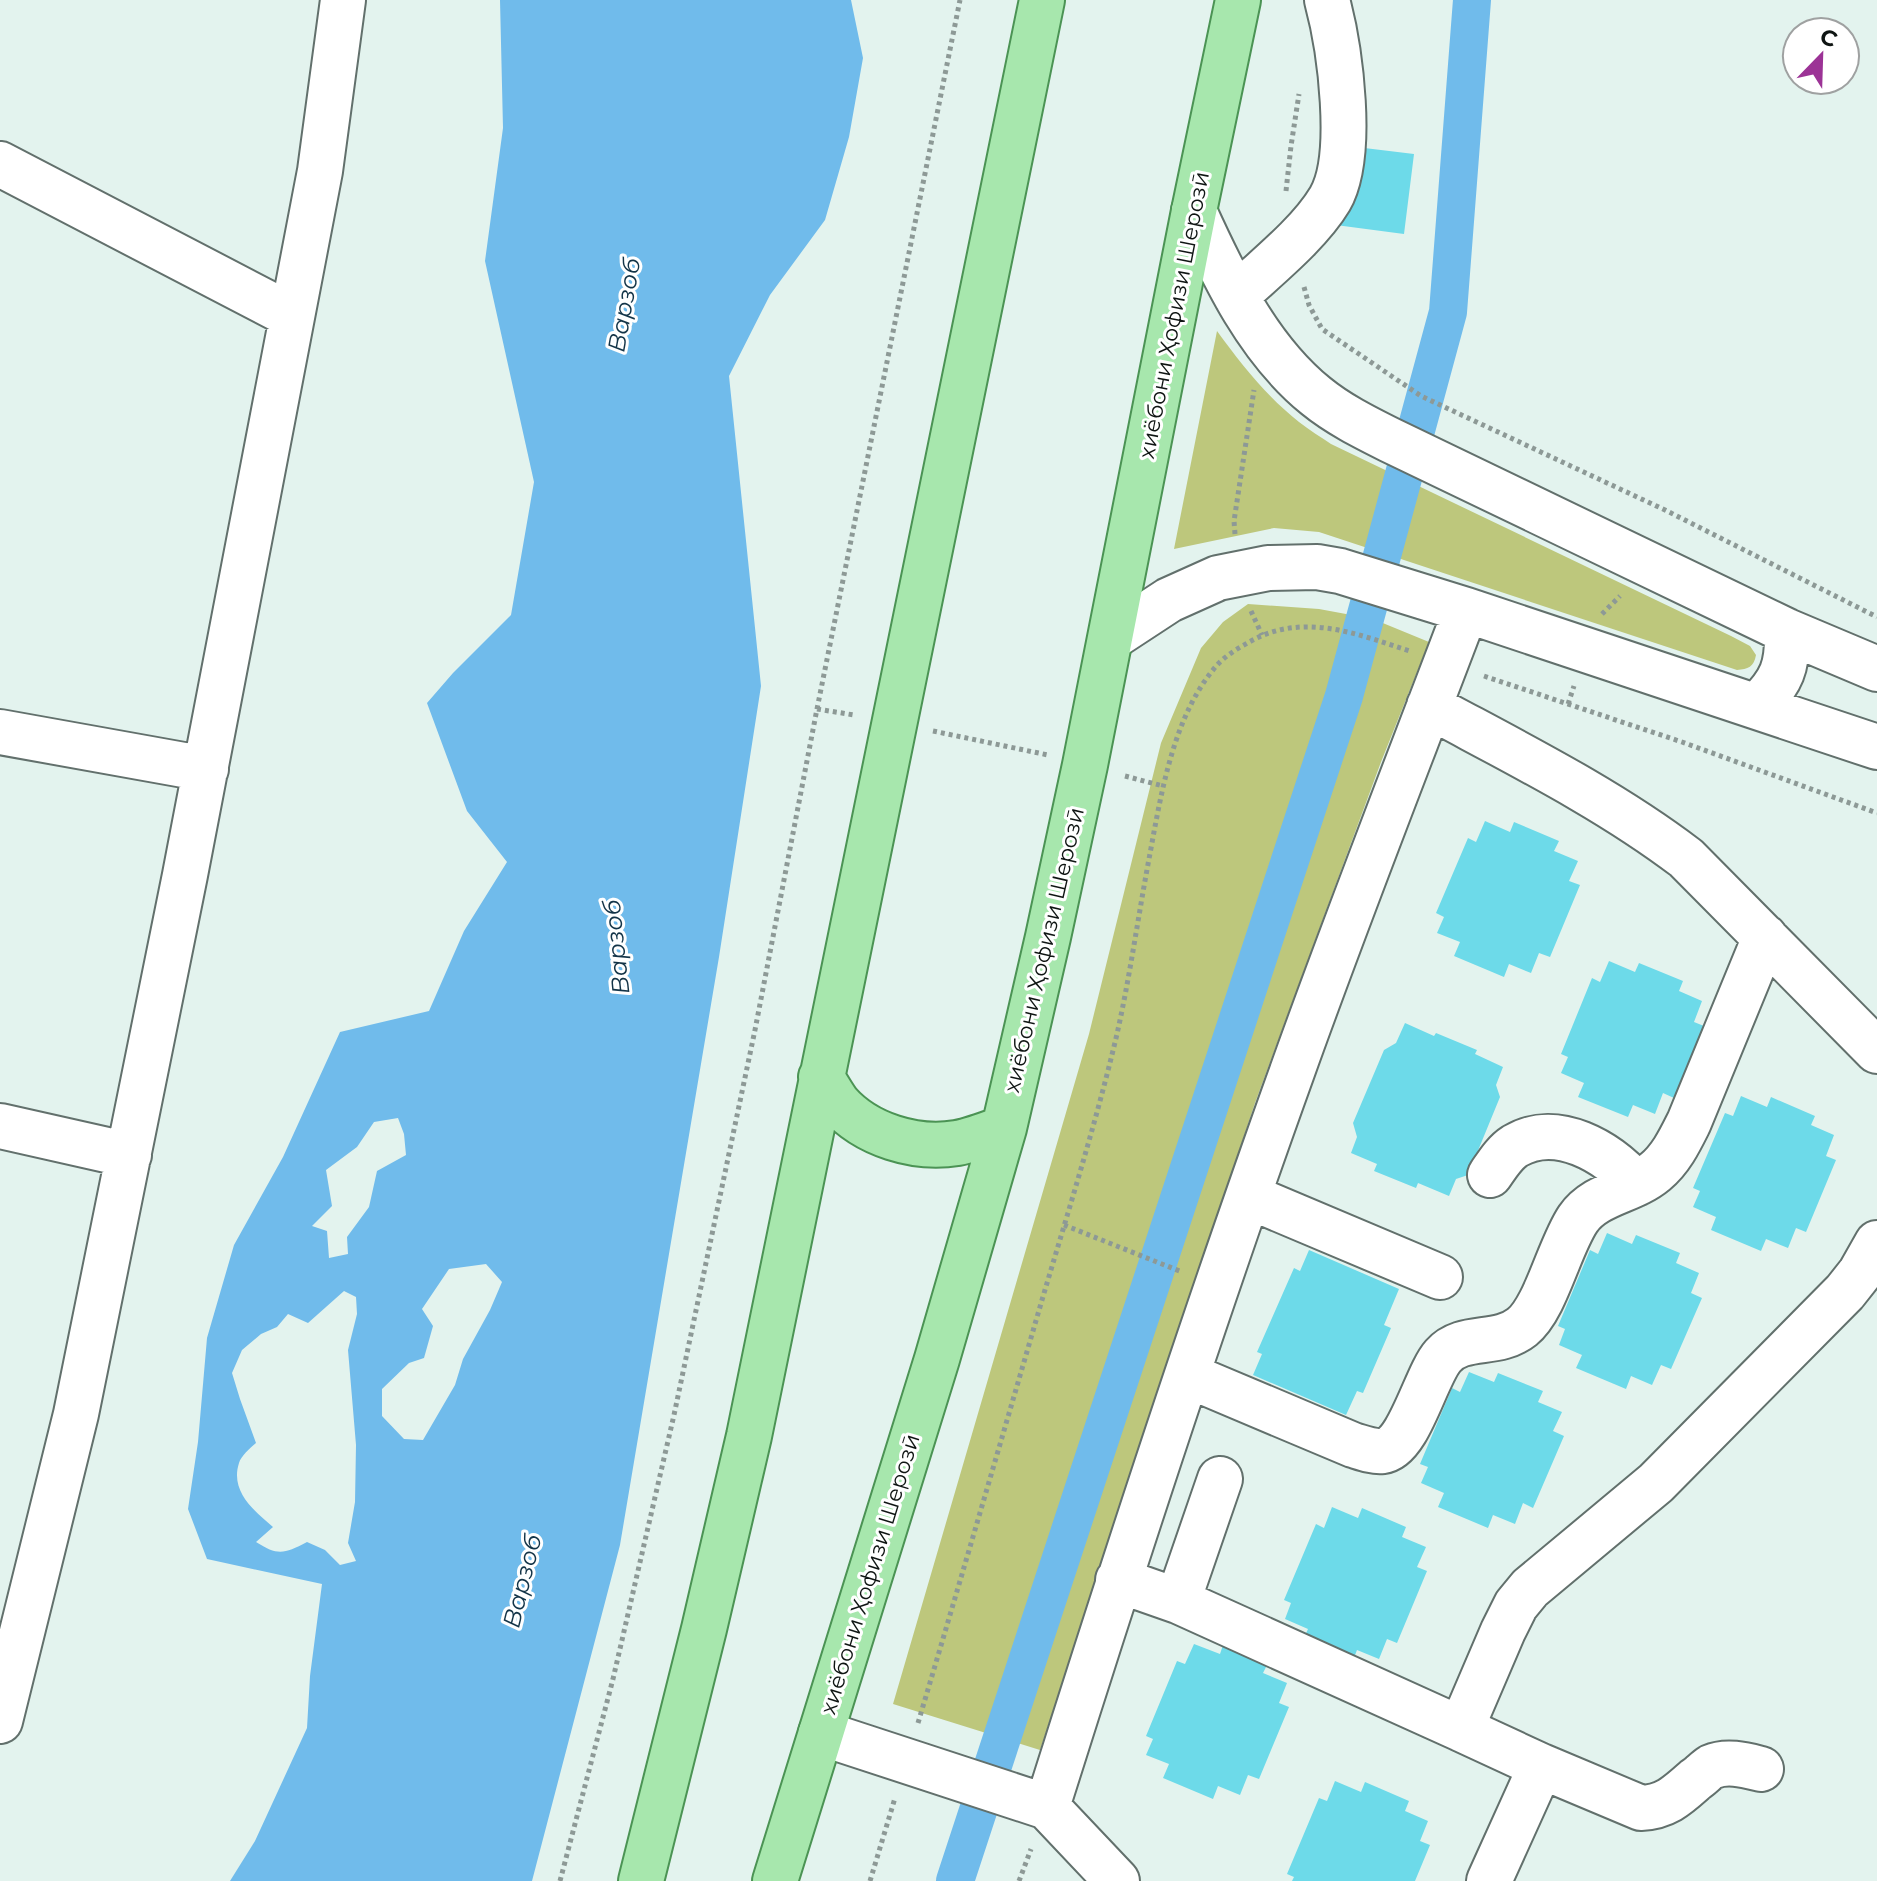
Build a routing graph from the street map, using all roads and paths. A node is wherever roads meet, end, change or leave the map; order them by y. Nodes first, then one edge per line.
1 (343, 0) edge
2 (960, 0) edge
3 (1042, 0) edge
4 (1238, 0) edge
5 (1327, 0) edge
6 (1300, 89) dead end
7 (0, 164) edge
8 (1194, 211) junction
9 (1293, 243) junction
10 (1236, 296) junction
11 (292, 316) junction
12 (1259, 381) dead end
13 (1235, 535) dead end
14 (1629, 588) dead end
15 (1248, 604) dead end
16 (1466, 610) junction
17 (1877, 617) edge
18 (1592, 623) dead end
19 (1787, 631) junction
20 (1262, 635) junction
21 (1111, 638) junction
22 (1446, 663) junction
23 (1877, 669) edge
24 (1429, 706) junction
25 (1757, 706) junction
26 (817, 709) junction
27 (854, 715) dead end
28 (932, 731) dead end
29 (0, 732) edge
30 (1877, 747) edge
31 (1048, 755) dead end
32 (206, 769) junction
33 (1120, 775) dead end
34 (1163, 786) junction
35 (1877, 813) edge
36 (1765, 937) junction
37 (1877, 1051) edge
38 (821, 1077) junction
39 (0, 1126) edge
40 (1004, 1128) junction
41 (129, 1155) junction
42 (1490, 1175) dead end
43 (1636, 1184) junction
44 (1248, 1196) junction
45 (1064, 1225) junction
46 (1877, 1243) edge
47 (1440, 1277) dead end
48 (1217, 1286) junction
49 (1187, 1375) junction
50 (1220, 1479) dead end
51 (1118, 1580) junction
52 (1178, 1601) junction
53 (0, 1721) edge
54 (1461, 1729) junction
55 (821, 1733) junction
56 (906, 1760) junction
57 (1541, 1766) junction
58 (1761, 1769) dead end
59 (1047, 1807) junction
60 (560, 1881) edge
61 (641, 1881) edge
62 (775, 1881) edge
63 (870, 1881) edge
64 (1117, 1881) edge
65 (1489, 1881) edge

1 - 11 street
2 - 26 path
3 - 38 main road
4 - 8 main road, хиёбони Ҳофизи Шерозӣ
5 - 9 street
6 - 9 path
7 - 11 street
8 - 10 street
8 - 21 main road, хиёбони Ҳофизи Шерозӣ
9 - 10 street
9 - 17 path
10 - 19 street
11 - 32 street
12 - 13 path
14 - 18 path
15 - 20 path
16 - 21 street
16 - 22 street
16 - 25 street
19 - 23 street
19 - 25 street
20 - 22 path
20 - 34 path
21 - 40 main road, хиёбони Ҳофизи Шерозӣ
22 - 24 street
22 - 35 path
24 - 36 street
24 - 44 street
25 - 30 street
26 - 27 path
26 - 60 path
28 - 31 path
29 - 32 street
32 - 41 street
33 - 34 path
34 - 45 path
36 - 37 street
36 - 43 street
38 - 40 main road
38 - 61 main road
39 - 41 street
40 - 55 main road, хиёбони Ҳофизи Шерозӣ
41 - 53 street
42 - 43 street
43 - 49 street
44 - 47 street
44 - 48 street
45 - 48 path
45 - 56 path
46 - 54 street
48 - 49 street
49 - 51 street
50 - 52 street
51 - 52 street
51 - 59 street
52 - 54 street
54 - 57 street
55 - 56 street
55 - 62 main road, хиёбони Ҳофизи Шерозӣ
56 - 59 street
56 - 63 path
57 - 58 street
57 - 65 street
59 - 64 street

